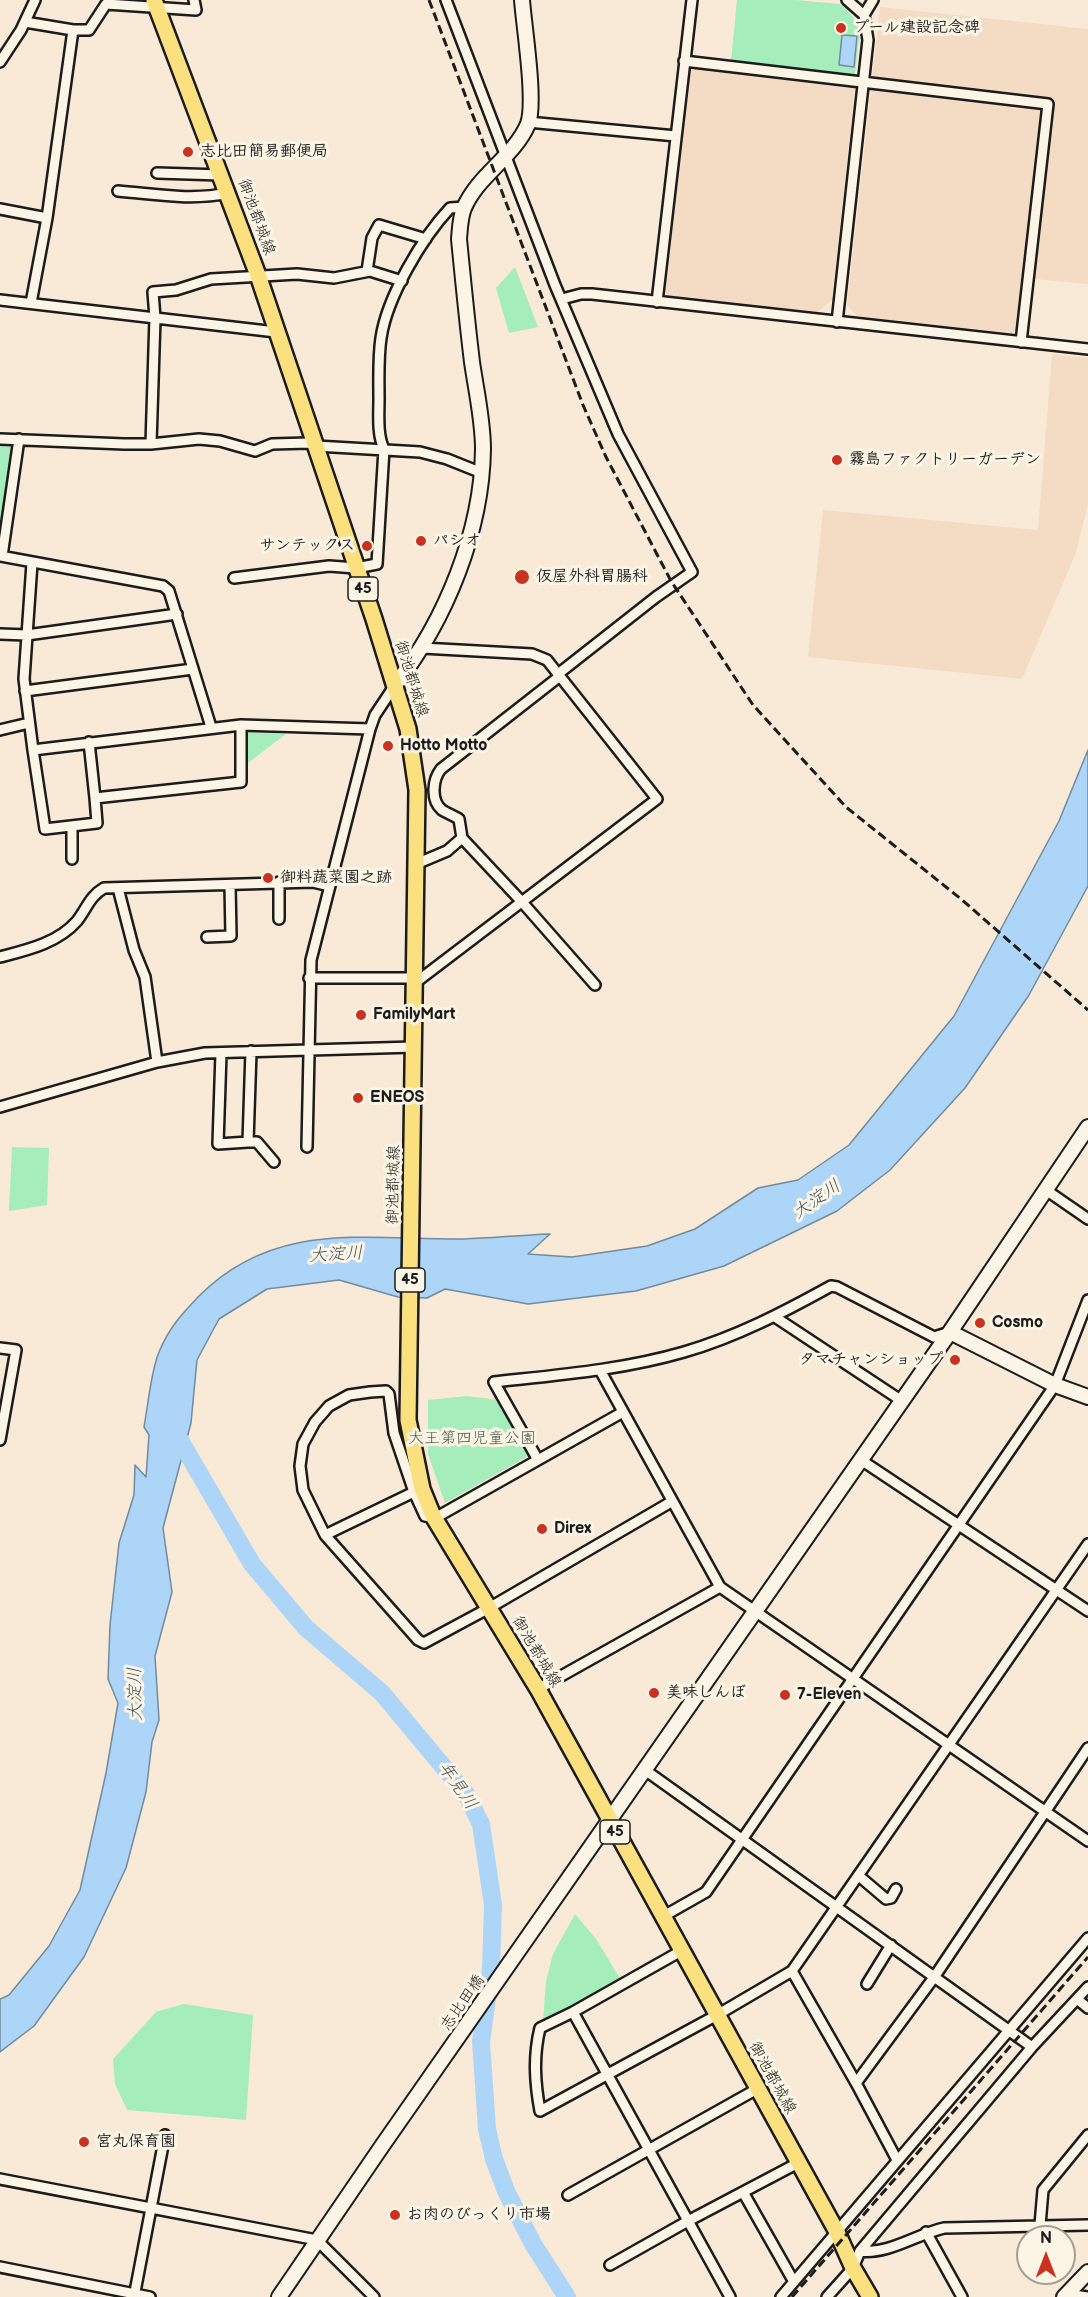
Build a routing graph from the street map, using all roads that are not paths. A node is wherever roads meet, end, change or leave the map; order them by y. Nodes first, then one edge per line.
1 (35, 0) edge
2 (194, 0) edge
3 (446, 0) edge
4 (522, 0) edge
5 (692, 0) edge
6 (847, 0) edge
7 (873, 0) edge
8 (155, 4) edge
9 (864, 15) junction
10 (26, 22) junction
11 (74, 30) junction
12 (684, 61) junction
13 (0, 63) edge
14 (864, 82) junction
15 (528, 122) junction
16 (676, 136) junction
17 (506, 158) junction
18 (157, 173) dead end
19 (221, 175) junction
20 (118, 191) dead end
21 (228, 193) junction
22 (464, 207) junction
23 (0, 209) edge
24 (47, 218) junction
25 (426, 239) junction
26 (367, 271) junction
27 (259, 278) junction
28 (402, 281) junction
29 (562, 299) junction
30 (0, 300) edge
31 (657, 302) junction
32 (31, 303) junction
33 (155, 318) junction
34 (837, 322) junction
35 (276, 332) junction
36 (1021, 342) junction
37 (1088, 349) edge
38 (0, 439) edge
39 (19, 439) junction
40 (151, 444) junction
41 (316, 446) junction
42 (384, 449) junction
43 (482, 473) junction
44 (1, 556) edge
45 (32, 562) junction
46 (356, 568) junction
47 (234, 578) dead end
48 (177, 614) junction
49 (0, 634) edge
50 (27, 635) junction
51 (422, 648) junction
52 (193, 669) junction
53 (559, 675) junction
54 (395, 685) junction
55 (25, 691) junction
56 (29, 723) junction
57 (241, 725) junction
58 (211, 727) junction
59 (370, 729) junction
60 (0, 730) edge
61 (89, 742) junction
62 (33, 750) junction
63 (95, 798) junction
64 (72, 826) junction
65 (462, 838) junction
66 (72, 859) dead end
67 (416, 864) junction
68 (279, 882) junction
69 (230, 885) junction
70 (330, 886) junction
71 (118, 888) junction
72 (522, 902) junction
73 (279, 919) dead end
74 (207, 937) dead end
75 (0, 957) edge
76 (309, 978) junction
77 (415, 981) junction
78 (596, 985) dead end
79 (414, 1047) junction
80 (251, 1051) junction
81 (309, 1052) junction
82 (221, 1053) junction
83 (158, 1062) junction
84 (0, 1107) edge
85 (1088, 1127) edge
86 (248, 1142) junction
87 (307, 1148) dead end
88 (274, 1162) dead end
89 (1046, 1190) junction
90 (1088, 1219) edge
91 (1088, 1300) edge
92 (775, 1317) junction
93 (950, 1332) junction
94 (0, 1348) edge
95 (600, 1370) junction
96 (1055, 1384) junction
97 (1088, 1397) edge
98 (902, 1401) junction
99 (623, 1412) junction
100 (0, 1440) edge
101 (538, 1460) junction
102 (861, 1460) junction
103 (414, 1492) junction
104 (671, 1502) junction
105 (435, 1518) junction
106 (959, 1525) junction
107 (325, 1534) junction
108 (1088, 1544) edge
109 (720, 1587) junction
110 (1056, 1591) junction
111 (489, 1608) junction
112 (1088, 1611) edge
113 (754, 1612) junction
114 (853, 1678) junction
115 (538, 1689) junction
116 (948, 1745) junction
117 (1088, 1748) edge
118 (645, 1770) junction
119 (1045, 1810) junction
120 (608, 1820) junction
121 (742, 1839) junction
122 (1088, 1841) edge
123 (859, 1876) junction
124 (896, 1889) dead end
125 (838, 1907) junction
126 (663, 1917) junction
127 (1088, 1938) edge
128 (891, 1945) junction
129 (681, 1951) junction
130 (792, 1971) junction
131 (935, 1976) junction
132 (867, 1984) dead end
133 (1088, 1987) edge
134 (1077, 1999) junction
135 (1088, 2008) edge
136 (573, 2012) junction
137 (717, 2015) junction
138 (1009, 2029) junction
139 (1032, 2047) junction
140 (606, 2074) junction
141 (856, 2083) junction
142 (757, 2090) junction
143 (165, 2135) dead end
144 (1088, 2135) edge
145 (647, 2150) junction
146 (897, 2160) junction
147 (798, 2163) junction
148 (0, 2179) edge
149 (743, 2192) junction
150 (568, 2195) dead end
151 (152, 2209) junction
152 (688, 2221) junction
153 (1040, 2225) edge
154 (1016, 2226) edge
155 (837, 2232) junction
156 (926, 2232) junction
157 (316, 2240) junction
158 (860, 2251) junction
159 (610, 2265) dead end
160 (0, 2267) edge
161 (853, 2268) junction
162 (1088, 2272) edge
163 (794, 2282) junction
164 (1066, 2295) edge
165 (135, 2296) edge
166 (150, 2297) edge
167 (279, 2297) edge
168 (374, 2297) edge
169 (730, 2297) edge
170 (781, 2297) edge
171 (827, 2297) edge
172 (870, 2297) edge
173 (962, 2297) edge
174 (1088, 2297) edge

1 - 10 street
2 - 8 street
3 - 17 street
4 - 15 street
5 - 12 street
6 - 9 street
7 - 9 street
8 - 11 street
8 - 19 main road, 御池都城線 / 45
9 - 14 street
10 - 11 street
10 - 13 street
11 - 24 street
12 - 14 street
12 - 16 street
14 - 34 street
14 - 36 street
15 - 16 street
15 - 17 street
16 - 31 street
17 - 22 street
17 - 29 street
18 - 19 street
19 - 21 main road, 御池都城線 / 45
20 - 21 street
21 - 27 main road, 御池都城線 / 45
22 - 25 street
22 - 43 street
23 - 24 street
24 - 32 street
25 - 26 street
25 - 28 street
26 - 27 street
26 - 28 street
27 - 33 street
27 - 35 main road, 御池都城線 / 45
28 - 42 street
29 - 31 street
29 - 53 street
30 - 32 street
31 - 34 street
32 - 33 street
33 - 35 street
33 - 40 street
34 - 36 street
35 - 41 main road, 御池都城線 / 45
36 - 37 street
38 - 39 street
39 - 40 street
39 - 44 street
40 - 41 street
41 - 42 street
41 - 46 main road, 御池都城線 / 45
42 - 43 street
42 - 46 street
43 - 51 street
44 - 45 street
45 - 48 street
45 - 50 street
46 - 47 street
46 - 54 main road, 御池都城線 / 45
48 - 50 street
48 - 52 street
49 - 50 street
50 - 55 street
51 - 53 street
51 - 54 street
52 - 55 street
52 - 58 street
53 - 65 street
53 - 72 street
54 - 59 street
54 - 67 main road, 御池都城線 / 45
55 - 56 street
56 - 60 street
56 - 62 street
57 - 58 street
57 - 59 street
57 - 63 street
58 - 61 street
59 - 70 street
61 - 62 street
61 - 63 street
62 - 64 street
63 - 64 street
64 - 66 street
65 - 67 street
65 - 72 street
67 - 77 main road, 御池都城線 / 45
68 - 69 street
68 - 70 street
68 - 73 street
69 - 71 street
69 - 74 street
70 - 76 street
71 - 75 street
71 - 83 street
72 - 77 street
72 - 78 street
76 - 77 street
76 - 81 street
77 - 79 main road, 御池都城線 / 45
79 - 81 street
79 - 105 main road, 御池都城線 / 45
80 - 81 street
80 - 82 street
80 - 86 street
81 - 87 street
82 - 83 street
82 - 86 street
83 - 84 street
85 - 89 street, 志比田橋
86 - 88 street
89 - 90 street
89 - 93 street, 志比田橋
91 - 96 street
92 - 93 street
92 - 95 street
92 - 98 street
93 - 96 street
93 - 98 street, 志比田橋
94 - 100 street
95 - 99 street
95 - 101 street
96 - 97 street
96 - 106 street
98 - 102 street, 志比田橋
99 - 101 street
99 - 104 street
101 - 105 street
102 - 106 street
102 - 113 street, 志比田橋
103 - 105 street
103 - 107 street
103 - 107 street
104 - 109 street
104 - 111 street
105 - 111 main road, 御池都城線 / 45
106 - 110 street
106 - 114 street
107 - 111 street
108 - 110 street
109 - 113 street
109 - 115 street
110 - 112 street
110 - 116 street
111 - 115 main road, 御池都城線 / 45
113 - 114 street
113 - 118 street, 志比田橋
114 - 116 street
114 - 121 street
115 - 120 main road, 御池都城線 / 45
116 - 119 street
116 - 123 street
117 - 119 street
118 - 120 street, 志比田橋
118 - 121 street
119 - 122 street
119 - 131 street
120 - 126 main road, 御池都城線 / 45
120 - 157 street, 志比田橋
121 - 125 street
121 - 126 street
123 - 124 street
123 - 125 street
125 - 128 street
125 - 130 street
126 - 129 main road, 御池都城線 / 45
127 - 138 street
128 - 131 street
128 - 132 street
129 - 136 street
129 - 137 main road, 御池都城線 / 45
130 - 137 street
130 - 141 street
131 - 138 street
131 - 141 street
133 - 134 street
134 - 135 street
134 - 139 street
136 - 140 street
136 - 140 street
137 - 140 street
137 - 142 main road, 御池都城線 / 45
138 - 139 street
138 - 146 street
139 - 158 street
140 - 145 street
141 - 146 street
142 - 145 street
142 - 147 main road, 御池都城線 / 45
143 - 151 street
144 - 153 street
145 - 150 street
145 - 152 street
146 - 155 street
147 - 149 street
147 - 155 main road, 御池都城線 / 45
148 - 151 street
149 - 152 street
149 - 163 street
151 - 157 street
151 - 165 street
152 - 159 street
152 - 169 street
154 - 156 street
155 - 161 main road, 御池都城線 / 45
155 - 163 street
156 - 158 street
156 - 173 street
157 - 167 street, 志比田橋
157 - 168 street
158 - 161 street
160 - 165 street
161 - 171 street
161 - 172 main road, 御池都城線 / 45
162 - 164 street
163 - 170 street
164 - 174 street
165 - 166 street

